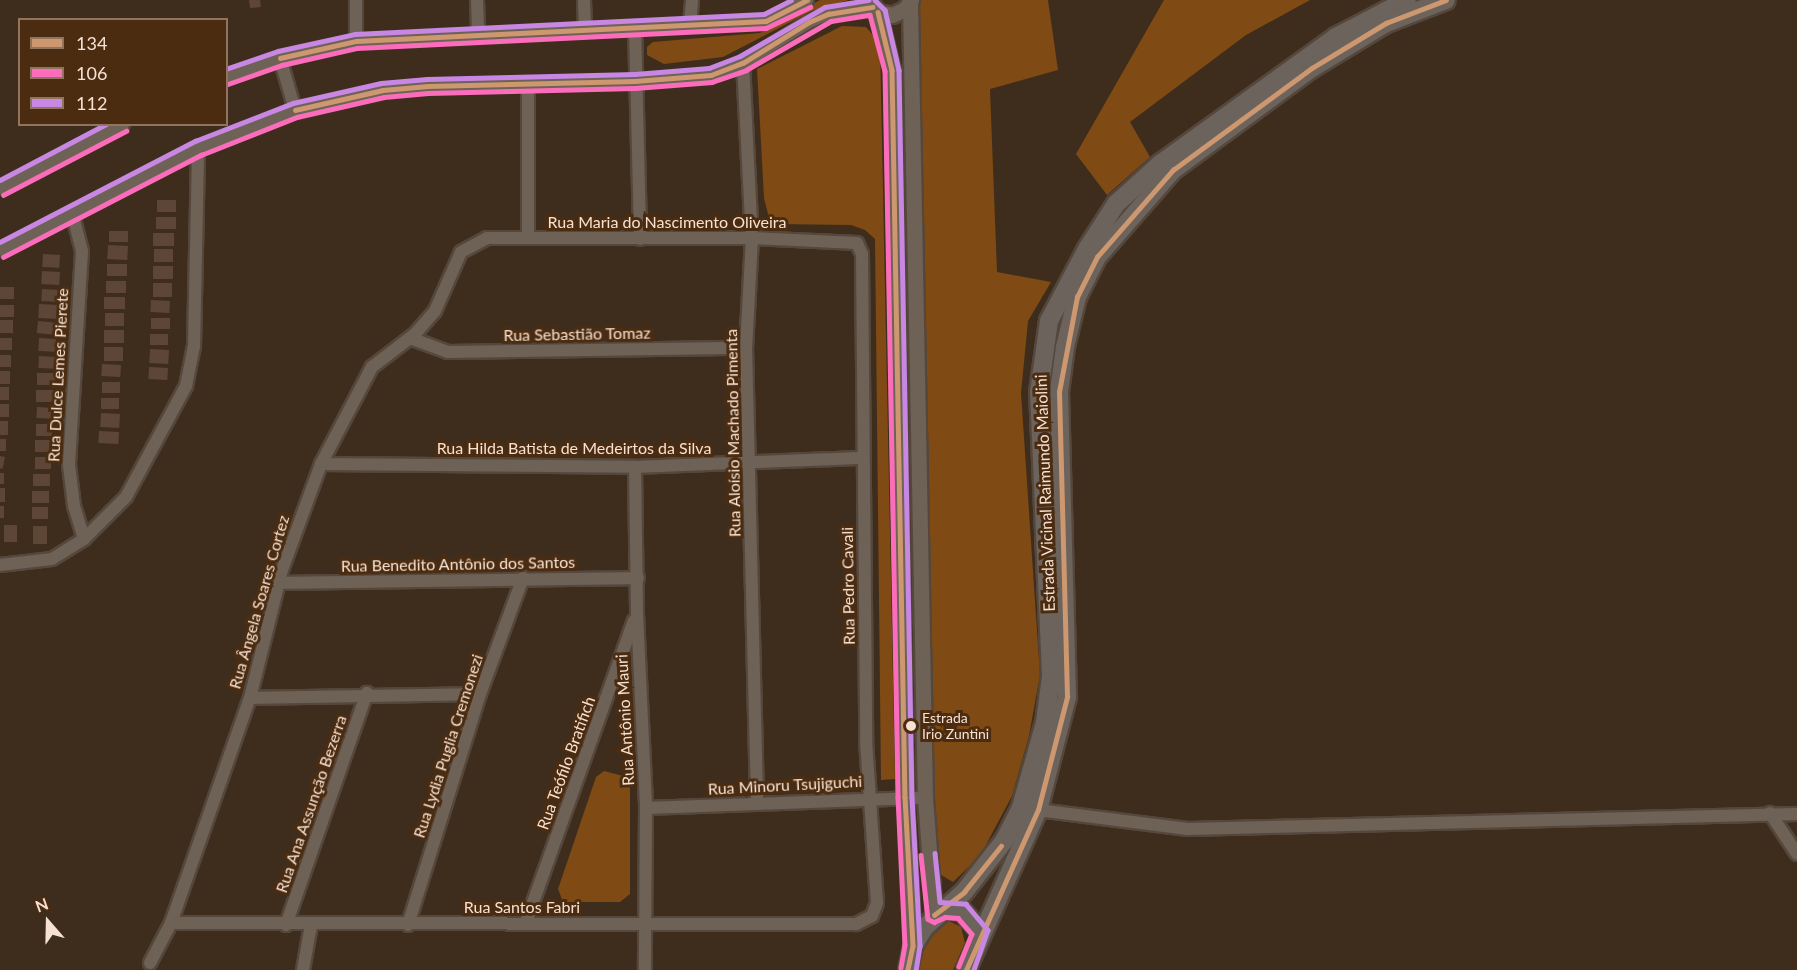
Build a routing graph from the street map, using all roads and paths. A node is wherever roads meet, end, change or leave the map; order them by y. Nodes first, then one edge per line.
1 (356, 0) edge
2 (477, 0) edge
3 (584, 0) edge
4 (692, 0) edge
5 (807, 0) edge
6 (1407, 0) edge
7 (1446, 0) edge
8 (910, 2) edge
9 (873, 6) edge
10 (690, 24) junction
11 (635, 27) junction
12 (585, 28) junction
13 (478, 32) junction
14 (356, 41) junction
15 (280, 58) junction
16 (743, 63) junction
17 (228, 76) edge
18 (635, 81) junction
19 (528, 84) junction
20 (295, 110) junction
21 (119, 126) edge
22 (198, 148) junction
23 (0, 188) edge
24 (72, 212) junction
25 (528, 238) junction
26 (640, 238) junction
27 (752, 238) junction
28 (465, 248) joint
29 (0, 250) edge
30 (862, 254) joint
31 (410, 338) junction
32 (746, 348) junction
33 (863, 458) junction
34 (749, 463) junction
35 (321, 464) junction
36 (635, 468) junction
37 (84, 539) junction
38 (0, 565) edge
39 (638, 578) junction
40 (523, 579) junction
41 (278, 584) junction
42 (637, 614) junction
43 (367, 693) junction
44 (480, 694) junction
45 (249, 698) junction
46 (871, 797) junction
47 (905, 797) junction
48 (925, 798) junction
49 (757, 803) junction
50 (646, 808) junction
51 (1038, 810) junction
52 (1770, 813) junction
53 (1797, 814) edge
54 (1797, 854) edge
55 (939, 912) junction
56 (872, 916) joint
57 (526, 922) junction
58 (171, 923) junction
59 (644, 923) junction
60 (286, 925) junction
61 (311, 925) junction
62 (408, 925) junction
63 (981, 932) junction
64 (913, 946) junction
65 (150, 963) dead end
66 (303, 970) edge
67 (645, 970) edge
68 (908, 970) edge
69 (966, 970) edge

1 - 14 street
2 - 13 street
3 - 12 street
4 - 10 street
5 - 10 street
6 - 55 main road, Estrada Vicinal Raimundo Maiolini
7 - 51 main road, Estrada Vicinal Raimundo Maiolini
8 - 9 street
8 - 48 street
9 - 16 street
9 - 47 street
10 - 11 street
11 - 12 street
11 - 18 street
12 - 13 street
13 - 14 street
14 - 15 street
15 - 17 street
15 - 20 street
16 - 18 street
16 - 27 street, Rua Aloísio Machado Pimenta
18 - 19 street
18 - 26 street
19 - 20 street
19 - 25 street
20 - 22 street
21 - 23 street
22 - 24 street
22 - 37 street
24 - 29 street
24 - 37 street, Rua Dulce Lemes Pierete
25 - 26 street, Rua Maria do Nascimento Oliveira
25 - 28 street, Rua Maria do Nascimento Oliveira
26 - 27 street, Rua Maria do Nascimento Oliveira
27 - 30 street, Rua Maria do Nascimento Oliveira
27 - 32 street, Rua Aloísio Machado Pimenta
28 - 31 street, Rua Ângela Soares Cortez
30 - 33 street, Rua Pedro Cavali
31 - 32 street, Rua Sebastião Tomaz
31 - 35 street, Rua Ângela Soares Cortez
32 - 34 street, Rua Aloísio Machado Pimenta
33 - 34 street, Rua Hilda Batista de Medeirtos da Silva
33 - 46 street, Rua Pedro Cavali
34 - 36 street, Rua Hilda Batista de Medeirtos da Silva
34 - 49 street, Rua Aloísio Machado Pimenta
35 - 36 street, Rua Hilda Batista de Medeirtos da Silva
35 - 41 street, Rua Ângela Soares Cortez
36 - 39 street, Rua Antônio Mauri
37 - 38 street
39 - 40 street, Rua Benedito Antônio dos Santos
39 - 42 street, Rua Antônio Mauri
40 - 41 street, Rua Benedito Antônio dos Santos
40 - 44 street, Rua Lydia Puglia Cremonezi
41 - 45 street, Rua Ângela Soares Cortez
42 - 50 street, Rua Antônio Mauri
42 - 57 street, Rua Teófilo Bratifich
43 - 44 street
43 - 45 street
43 - 60 street, Rua Ana Assunção Bezerra
44 - 62 street, Rua Lydia Puglia Cremonezi
45 - 58 street, Rua Ângela Soares Cortez
46 - 47 street, Rua Minoru Tsujiguchi
46 - 49 street, Rua Minoru Tsujiguchi
46 - 56 street, Rua Pedro Cavali
47 - 48 street, Rua Minoru Tsujiguchi
47 - 64 street
48 - 55 street
49 - 50 street, Rua Minoru Tsujiguchi
50 - 59 street, Rua Antônio Mauri
51 - 52 street
51 - 63 main road, Estrada Vicinal Raimundo Maiolini
52 - 53 street
52 - 54 street
55 - 63 main road
55 - 64 main road, Estrada Vicinal Raimundo Maiolini
56 - 59 street, Rua Santos Fabri
57 - 59 street, Rua Santos Fabri
57 - 62 street, Rua Santos Fabri
58 - 60 street, Rua Santos Fabri
58 - 65 street, Rua Ângela Soares Cortez
59 - 67 street, Rua Antônio Mauri
60 - 61 street, Rua Santos Fabri
61 - 62 street, Rua Santos Fabri
61 - 66 street
63 - 69 main road, Estrada Vicinal Raimundo Maiolini
64 - 68 main road

